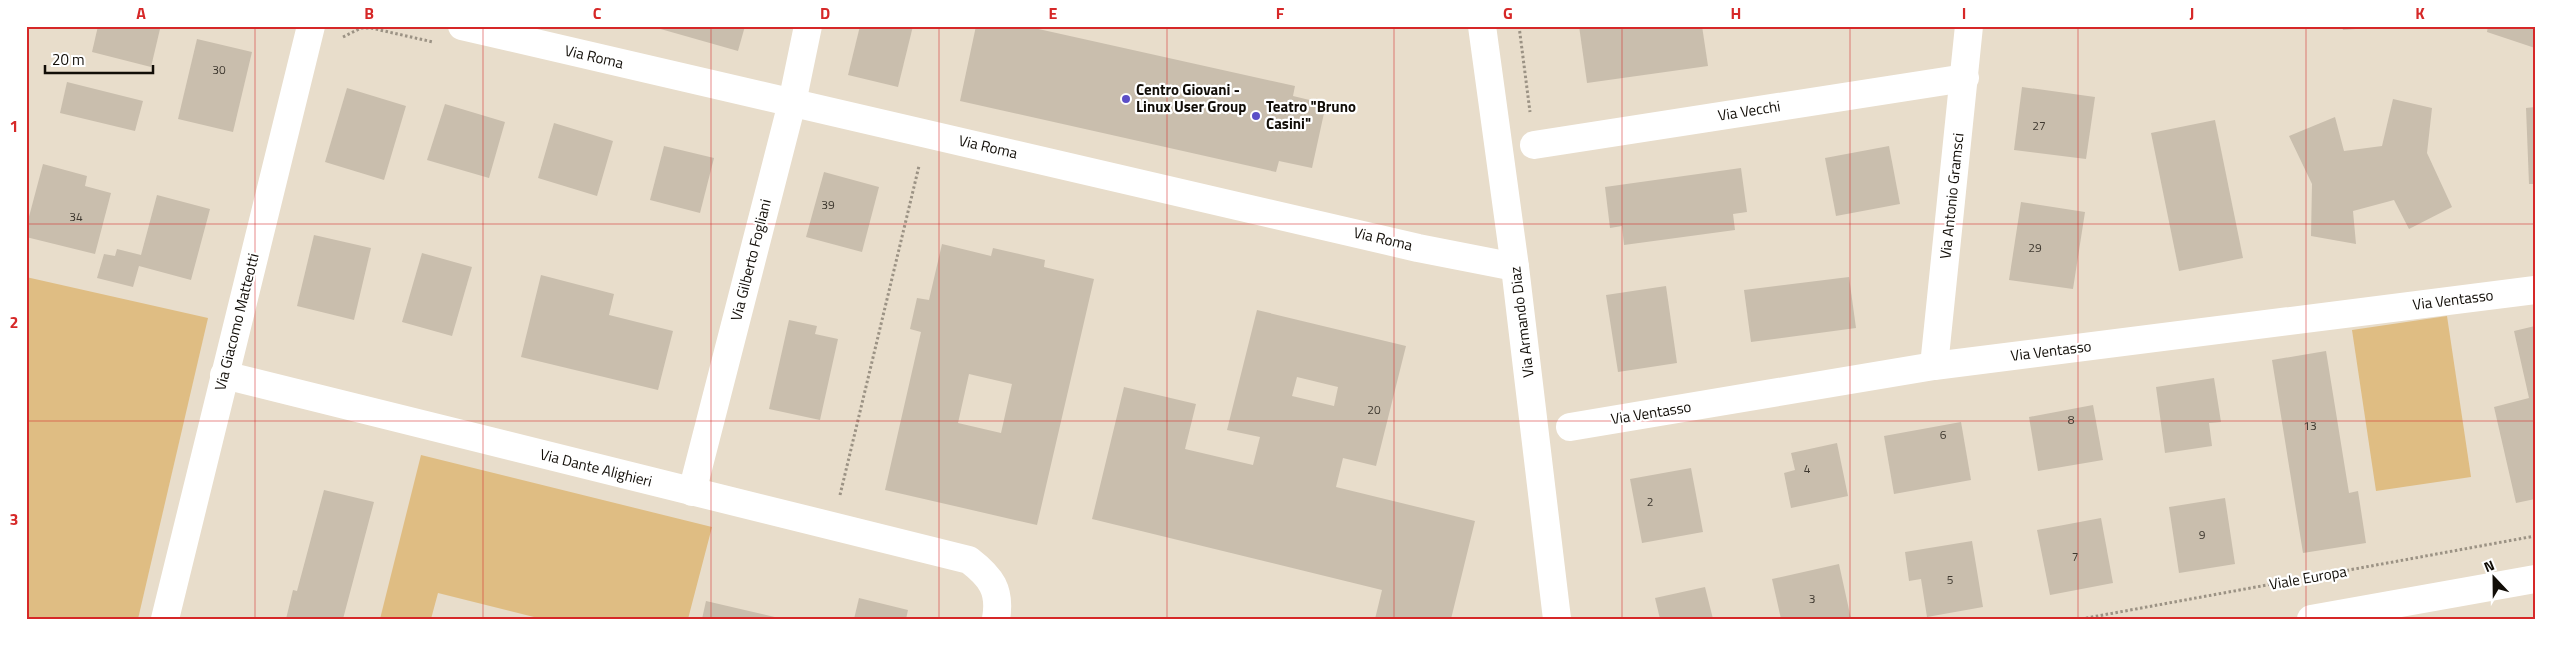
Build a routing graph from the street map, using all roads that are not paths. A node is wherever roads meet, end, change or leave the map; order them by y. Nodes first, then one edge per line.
1 (311, 26) edge
2 (462, 26) edge
3 (808, 26) edge
4 (1482, 26) edge
5 (1969, 26) edge
6 (1965, 78) junction
7 (792, 103) junction
8 (1534, 145) dead end
9 (1516, 267) junction
10 (2535, 290) edge
11 (1934, 366) junction
12 (224, 375) junction
13 (1570, 427) dead end
14 (692, 492) junction
15 (2535, 579) edge
16 (165, 619) edge
17 (996, 619) edge
18 (1557, 619) edge
19 (2311, 619) edge

1 - 12 street, Via Giacomo Matteotti
2 - 7 street, Via Roma
3 - 7 street, Via Gilberto Fogliani
4 - 9 street, Via Armando Diaz
5 - 6 street, Via Antonio Gramsci
6 - 8 street, Via Vecchi
6 - 11 street, Via Antonio Gramsci
7 - 9 street, Via Roma
7 - 14 street, Via Gilberto Fogliani
9 - 18 street, Via Armando Diaz
10 - 11 street, Via Ventasso
11 - 13 street, Via Ventasso
12 - 14 street, Via Dante Alighieri
12 - 16 street, Via Giacomo Matteotti
14 - 17 street, Via Dante Alighieri
15 - 19 street

